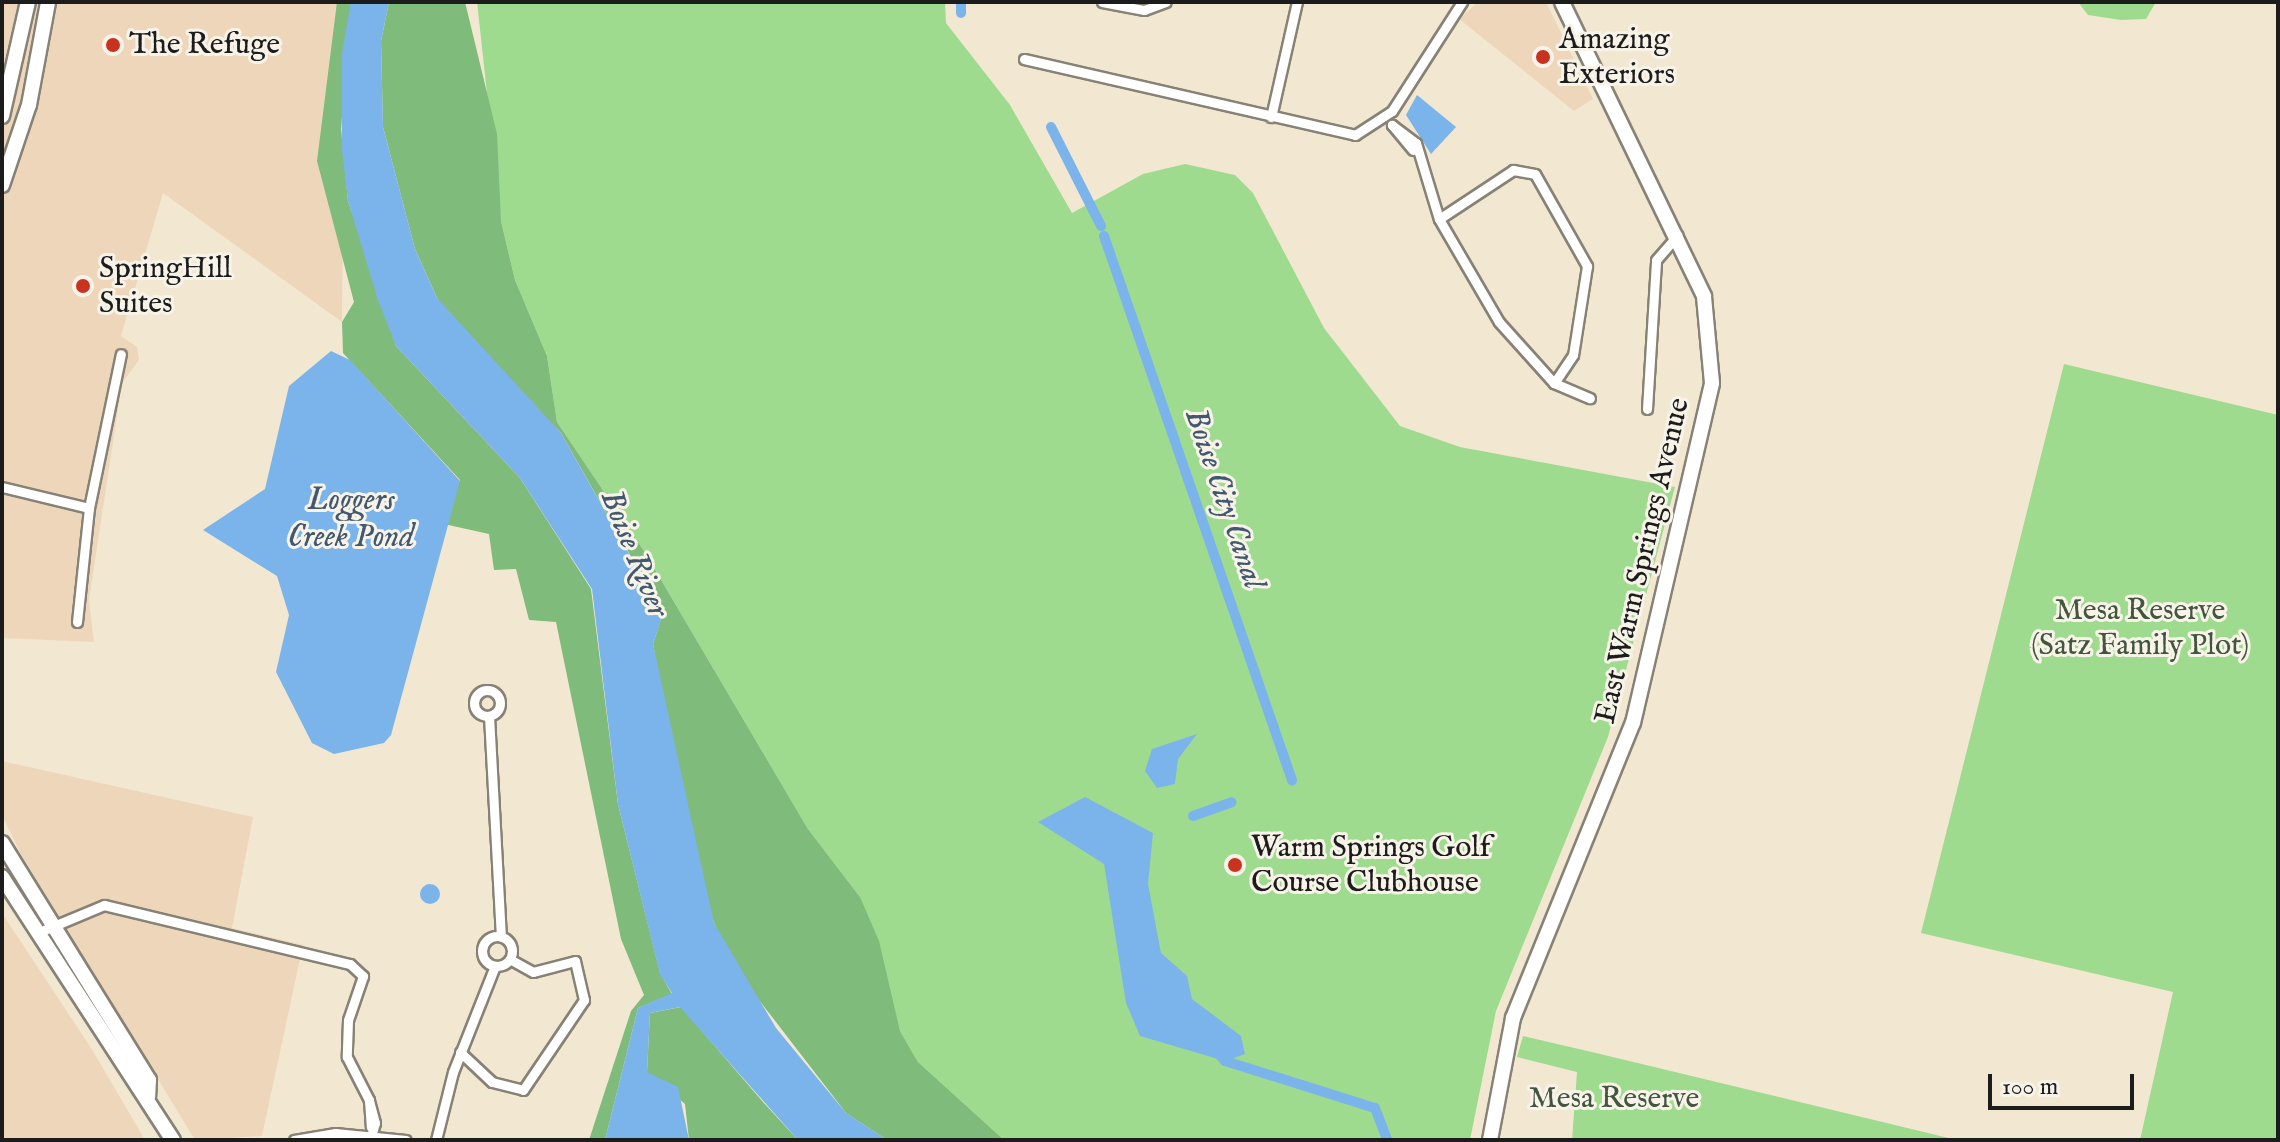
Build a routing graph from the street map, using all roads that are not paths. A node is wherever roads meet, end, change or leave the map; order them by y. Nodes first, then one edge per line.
1 (28, 2) edge
2 (48, 2) edge
3 (1102, 2) edge
4 (1166, 2) edge
5 (1297, 2) edge
6 (1462, 2) edge
7 (1562, 2) edge
8 (1024, 59) dead end
9 (2, 116) edge
10 (1271, 117) junction
11 (1388, 122) junction
12 (2, 185) edge
13 (1439, 219) junction
14 (1678, 235) junction
15 (121, 354) dead end
16 (1554, 383) junction
17 (1590, 398) dead end
18 (1647, 409) dead end
19 (2, 487) edge
20 (89, 508) junction
21 (77, 622) dead end
22 (489, 716) dead end
23 (2, 843) edge
24 (2, 877) edge
25 (57, 924) junction
26 (37, 933) junction
27 (501, 937) junction
28 (510, 959) junction
29 (495, 966) junction
30 (460, 1052) junction
31 (148, 1097) junction
32 (370, 1134) edge
33 (173, 1140) edge
34 (294, 1140) edge
35 (406, 1140) edge
36 (436, 1140) edge
37 (1490, 1140) edge

1 - 9 street
2 - 12 street
3 - 4 street
5 - 10 street
6 - 11 street
7 - 14 street, East Warm Springs Avenue
8 - 10 street
10 - 11 street
11 - 13 street
13 - 16 street
13 - 16 street
14 - 18 street
14 - 37 street, East Warm Springs Avenue
15 - 20 street
16 - 17 street
19 - 20 street
20 - 21 street
22 - 27 street
23 - 25 street
24 - 26 street
25 - 26 street
25 - 31 street
25 - 32 street
26 - 31 street
27 - 28 street
27 - 29 street
28 - 29 street
28 - 30 street
29 - 30 street
30 - 36 street
31 - 33 street
32 - 34 street
32 - 35 street

